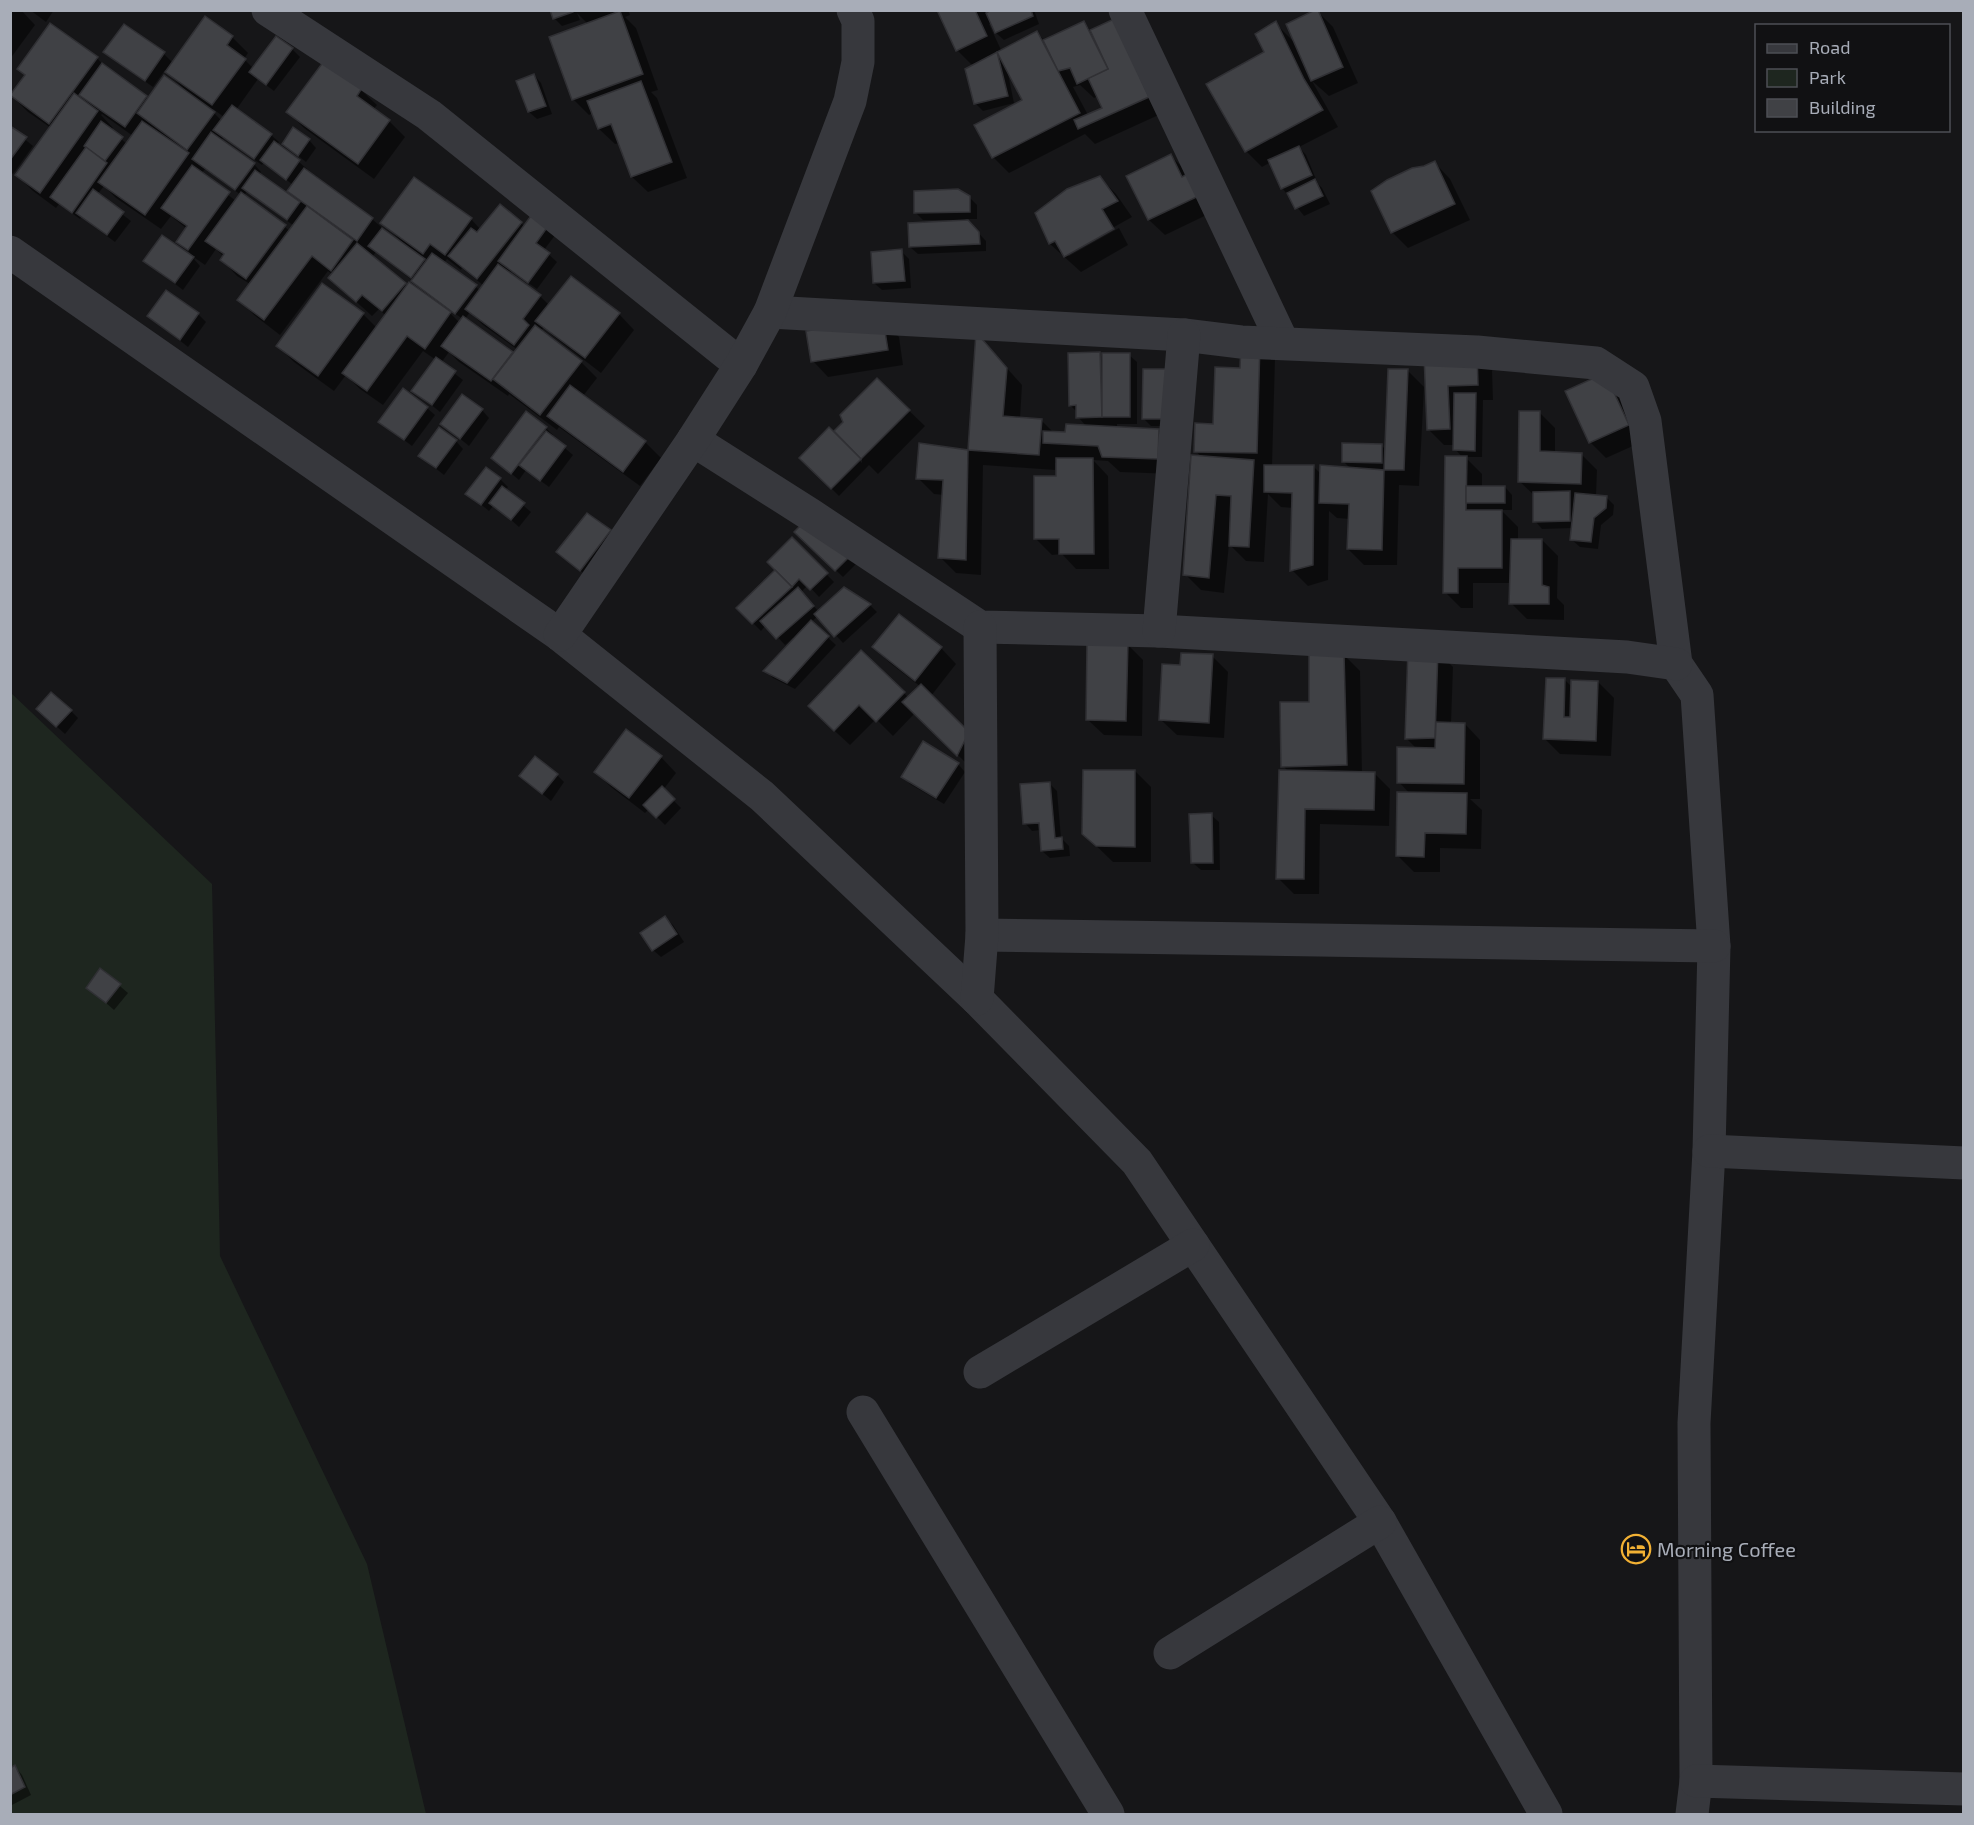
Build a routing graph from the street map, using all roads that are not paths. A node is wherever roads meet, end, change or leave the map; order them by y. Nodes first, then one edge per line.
1 (268, 10) edge
2 (853, 10) edge
3 (1125, 10) edge
4 (10, 252) edge
5 (770, 312) junction
6 (1184, 335) junction
7 (1283, 343) junction
8 (741, 365) junction
9 (693, 440) junction
10 (980, 627) junction
11 (1158, 631) junction
12 (560, 635) junction
13 (1676, 664) junction
14 (982, 935) junction
15 (1714, 946) junction
16 (978, 999) junction
17 (1709, 1151) junction
18 (1964, 1163) edge
19 (1193, 1245) junction
20 (980, 1372) dead end
21 (863, 1412) dead end
22 (1380, 1522) junction
23 (1170, 1653) dead end
24 (1696, 1781) junction
25 (1964, 1789) edge
26 (1108, 1815) edge
27 (1546, 1815) edge
28 (1692, 1815) edge

1 - 8 street
2 - 5 street
3 - 7 street
4 - 12 street
5 - 6 street
5 - 8 street
6 - 7 street
6 - 11 street
7 - 13 street
8 - 9 street
9 - 10 street
9 - 12 street
10 - 11 street
10 - 14 street
11 - 13 street
12 - 16 street
13 - 15 street
14 - 15 street
14 - 16 street
15 - 17 street
16 - 19 street
17 - 18 street
17 - 24 street
19 - 20 street
19 - 22 street
21 - 26 street
22 - 23 street
22 - 27 street
24 - 25 street
24 - 28 street

